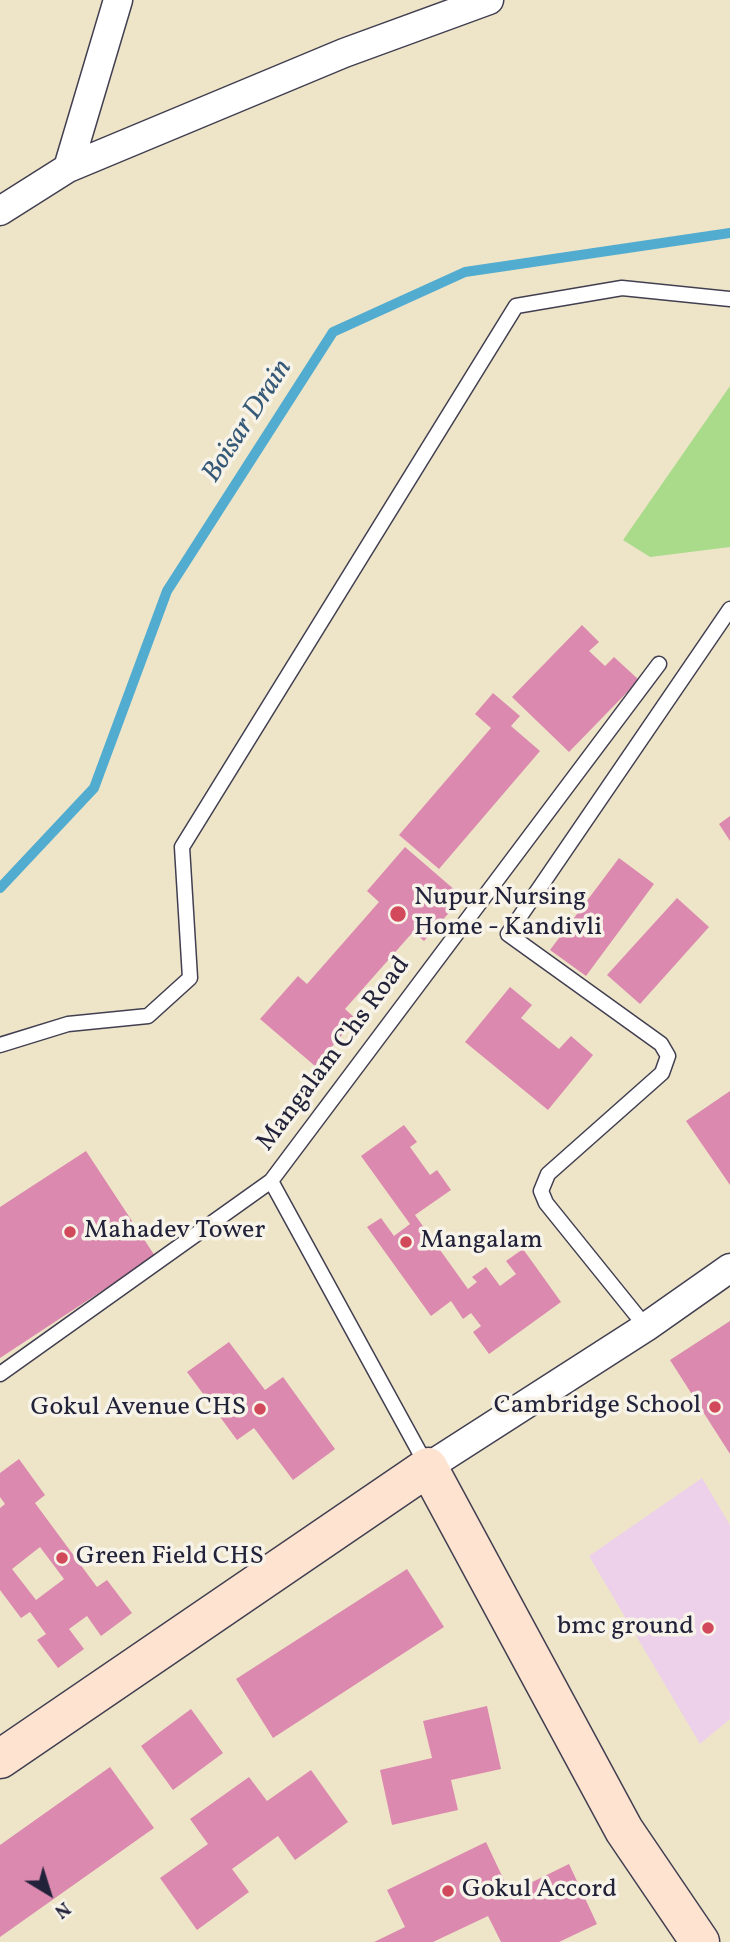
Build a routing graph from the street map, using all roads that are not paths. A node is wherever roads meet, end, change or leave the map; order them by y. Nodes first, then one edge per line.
1 (118, 0) edge
2 (489, 0) edge
3 (427, 12) edge
4 (68, 168) junction
5 (0, 211) edge
6 (730, 299) edge
7 (730, 609) edge
8 (659, 664) dead end
9 (0, 1045) edge
10 (271, 1181) junction
11 (730, 1268) edge
12 (646, 1327) junction
13 (0, 1374) edge
14 (428, 1467) junction
15 (0, 1759) edge
16 (700, 1942) edge

1 - 4 street
2 - 3 street
3 - 4 street
4 - 5 street
6 - 9 lane
7 - 12 lane
8 - 10 lane, Mangalam Chs Road
10 - 13 lane
10 - 14 lane, Mangalam Chs Road
11 - 12 street
12 - 14 street
14 - 15 street
14 - 16 street

